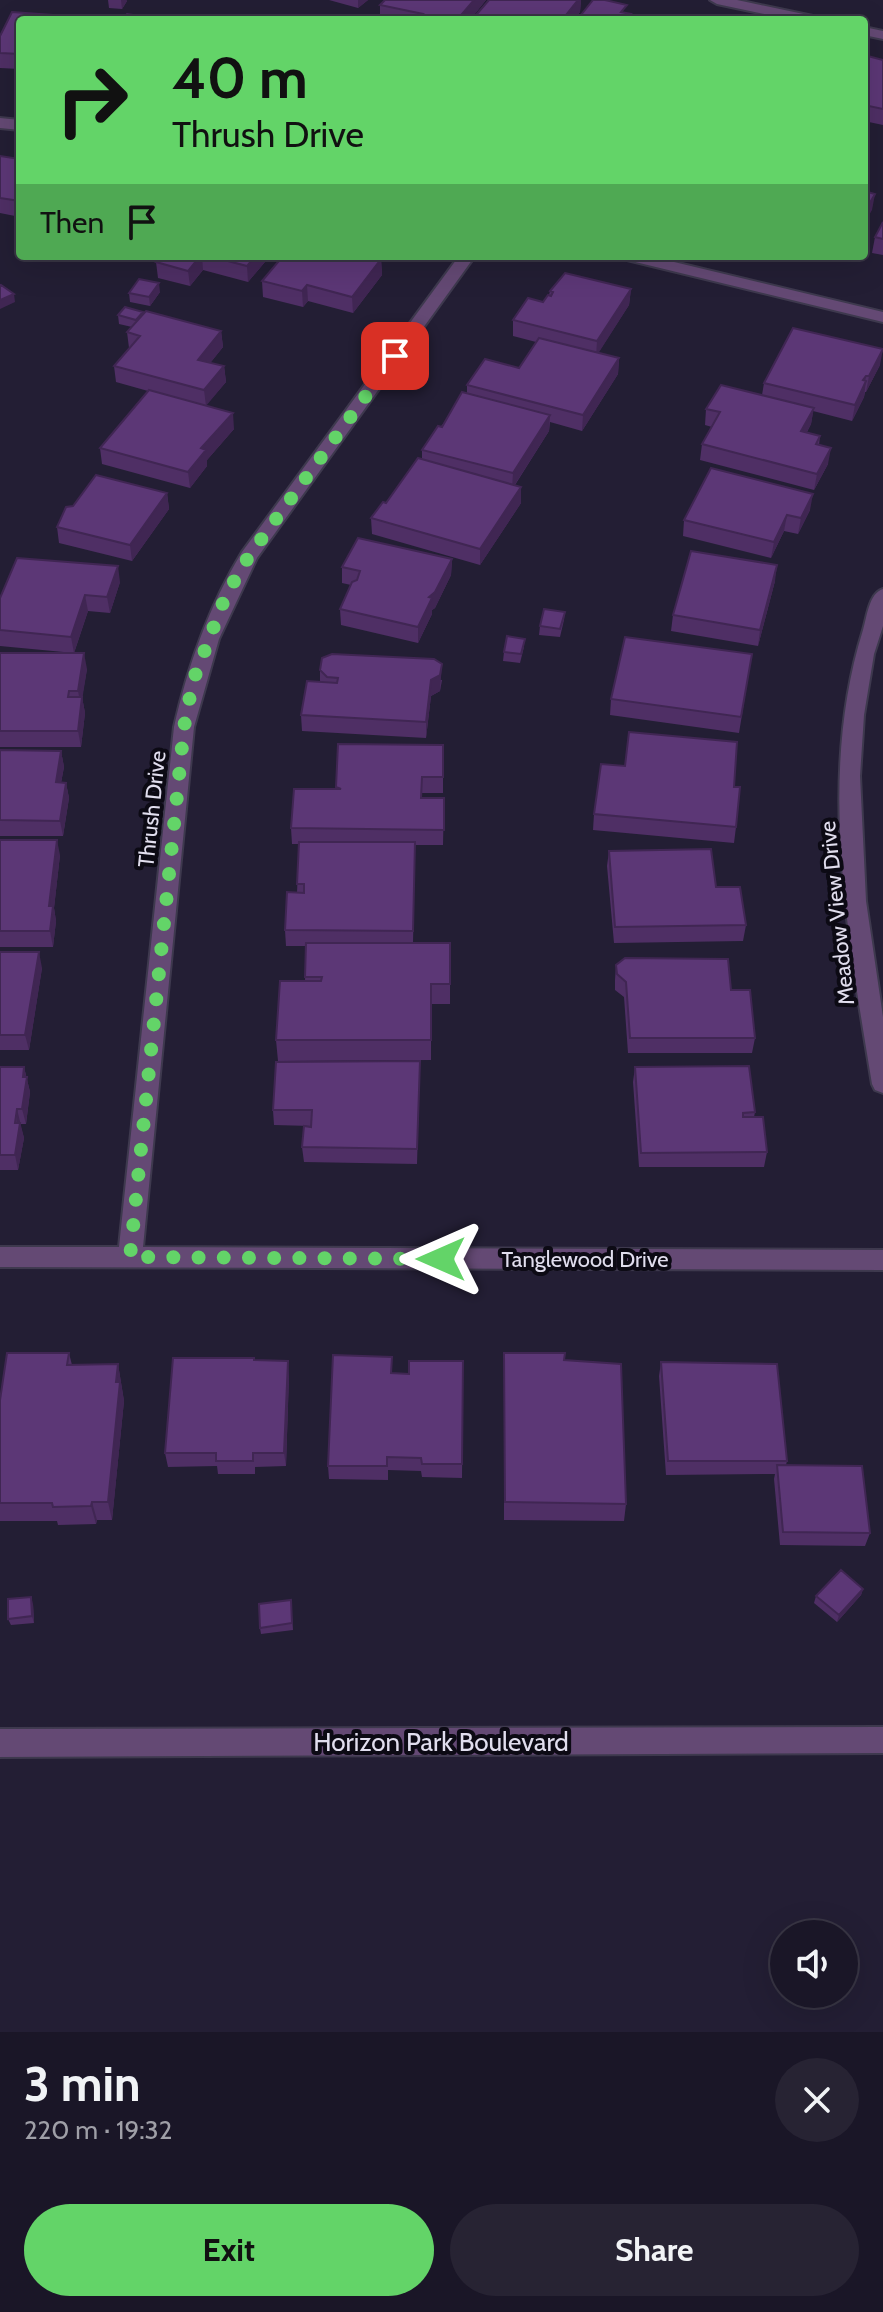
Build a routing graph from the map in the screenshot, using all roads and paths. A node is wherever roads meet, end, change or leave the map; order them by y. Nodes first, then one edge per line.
1 (717, 0) edge
2 (794, 16) edge
3 (464, 260) edge
4 (646, 260) edge
5 (883, 317) edge
6 (883, 595) edge
7 (883, 1084) edge
8 (0, 1257) edge
9 (130, 1257) junction
10 (883, 1260) edge
11 (883, 1740) edge
12 (0, 1743) edge

1 - 2 street
3 - 9 street, Thrush Drive
4 - 5 street
6 - 7 street, Meadow View Drive
8 - 9 street, Tanglewood Drive
9 - 10 street, Tanglewood Drive
11 - 12 street, Horizon Park Boulevard

